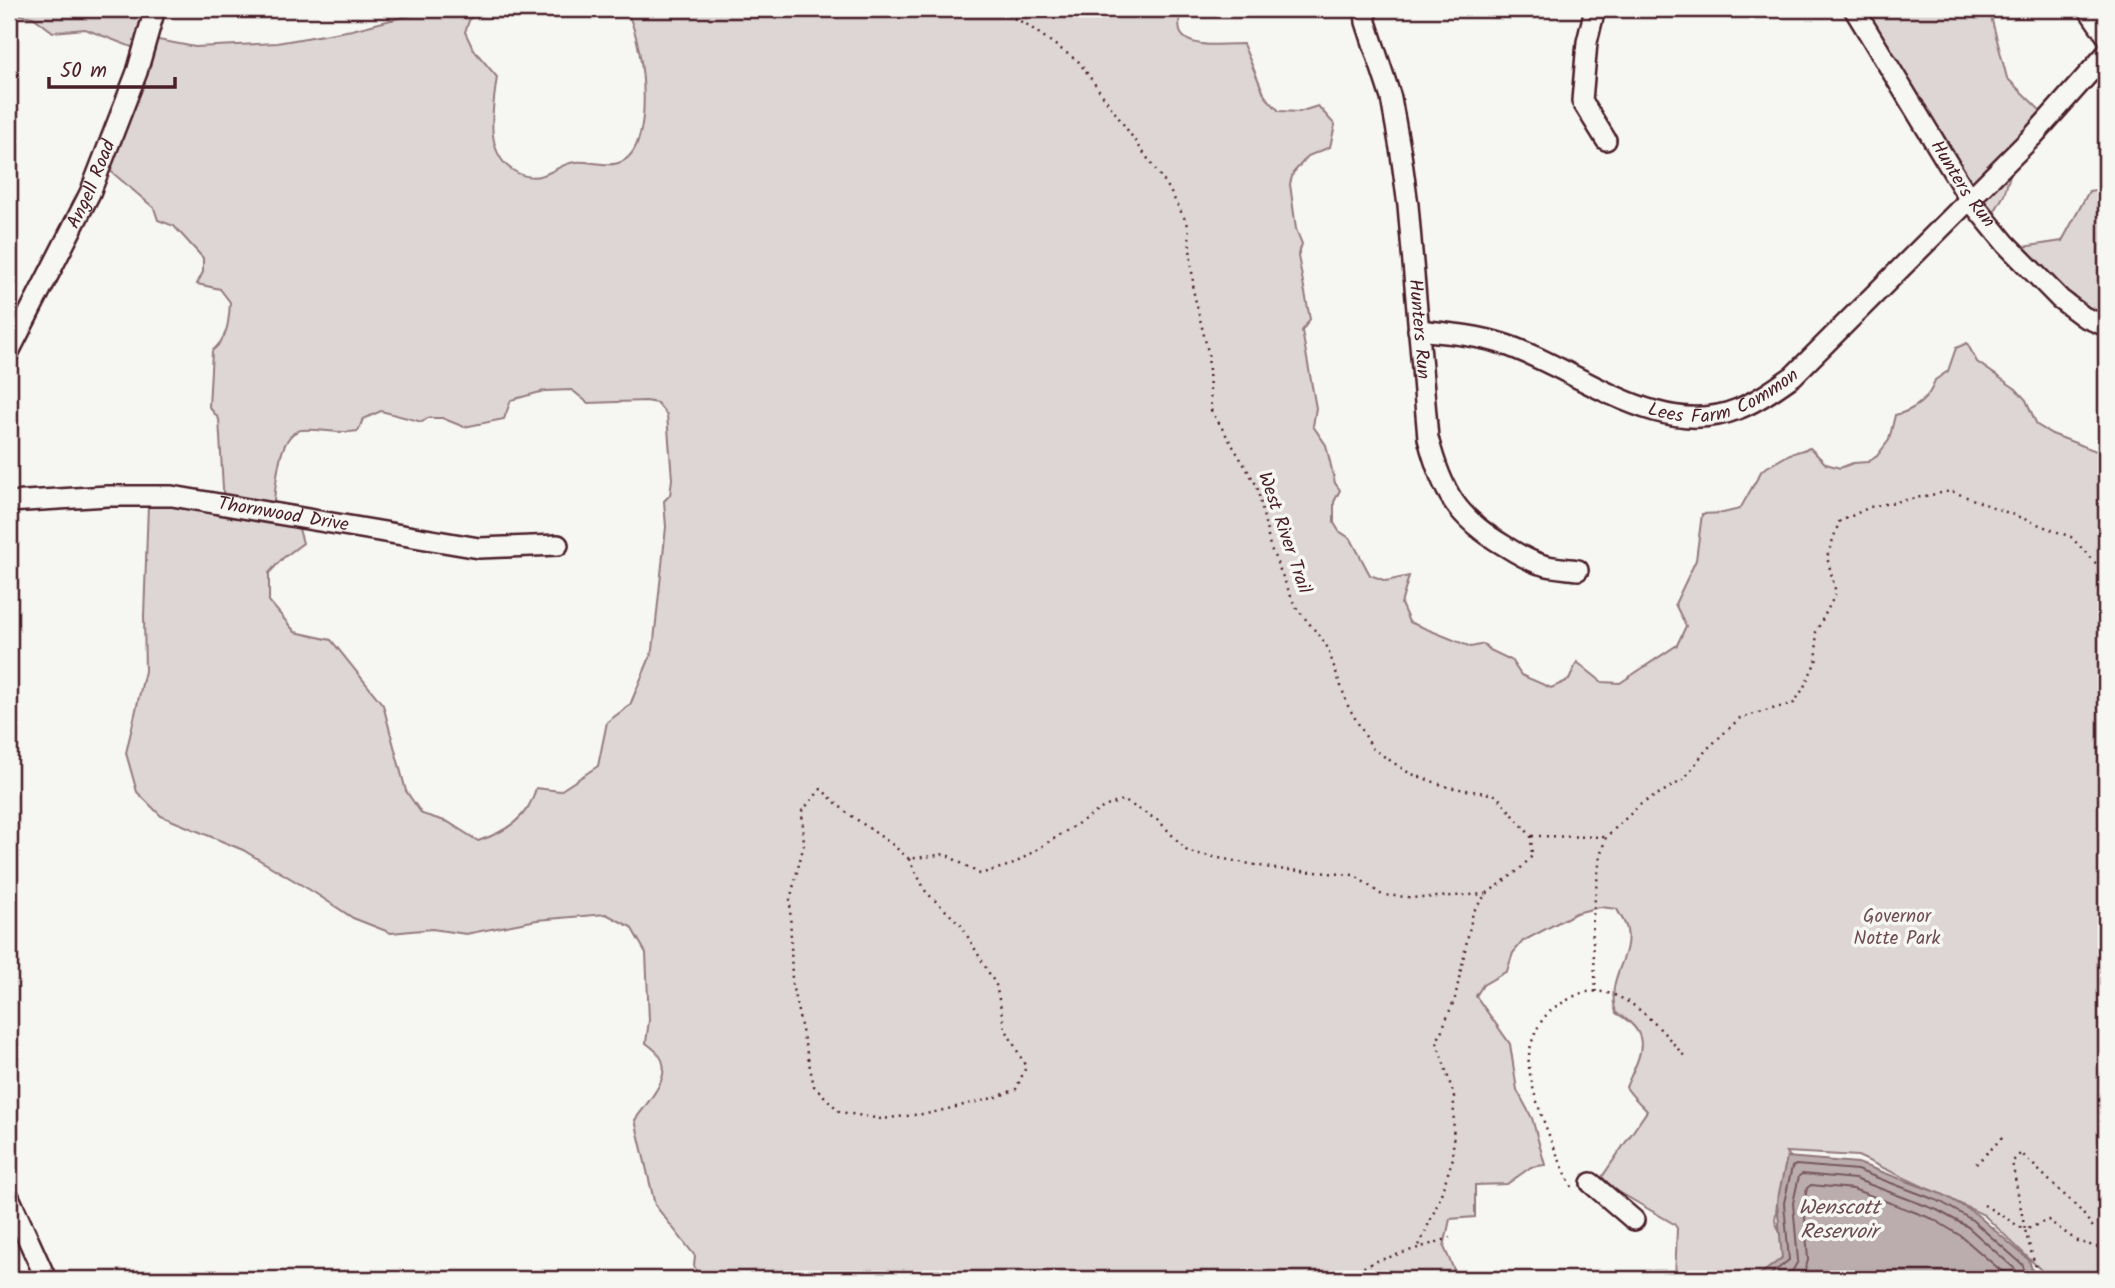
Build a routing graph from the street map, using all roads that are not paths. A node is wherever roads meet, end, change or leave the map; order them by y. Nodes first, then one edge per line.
1 (155, 9) edge
2 (1365, 9) edge
3 (1595, 9) edge
4 (1854, 9) edge
5 (2088, 9) edge
6 (2106, 35) edge
7 (2106, 54) edge
8 (1606, 140) dead end
9 (1970, 200) junction
10 (2106, 326) edge
11 (1418, 330) junction
12 (9, 352) edge
13 (9, 502) edge
14 (558, 545) dead end
15 (1578, 570) dead end
16 (1584, 1189) road end
17 (9, 1197) edge
18 (1634, 1220) dead end
19 (46, 1279) edge

1 - 12 street, Angell Road
2 - 11 street, Hunters Run
3 - 8 street
4 - 9 street, Hunters Run
5 - 6 street
7 - 9 street, Lees Farm Common
9 - 10 street, Hunters Run
9 - 11 street, Lees Farm Common
11 - 15 street, Hunters Run
13 - 14 street, Thornwood Drive
16 - 18 street
17 - 19 street

